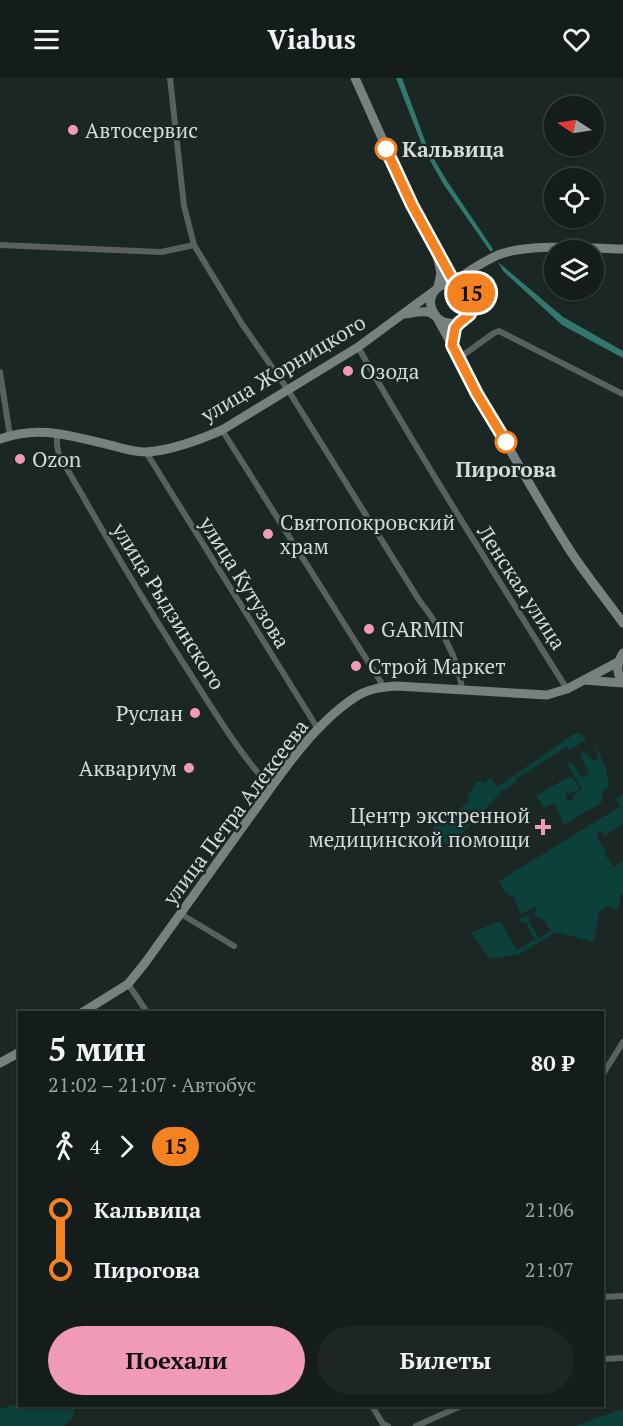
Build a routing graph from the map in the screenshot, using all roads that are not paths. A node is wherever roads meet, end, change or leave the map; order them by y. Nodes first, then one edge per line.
1 (170, 78) edge
2 (355, 78) edge
3 (0, 245) edge
4 (194, 245) junction
5 (435, 247) junction
6 (623, 249) edge
7 (479, 266) junction
8 (454, 282) junction
9 (436, 289) junction
10 (470, 292) junction
11 (405, 314) junction
12 (436, 316) junction
13 (459, 323) junction
14 (452, 345) junction
15 (358, 347) junction
16 (459, 358) junction
17 (0, 372) edge
18 (1, 386) edge
19 (288, 390) junction
20 (623, 394) edge
21 (222, 430) junction
22 (57, 433) junction
23 (10, 436) junction
24 (0, 439) edge
25 (146, 452) junction
26 (623, 623) edge
27 (620, 658) edge
28 (584, 680) junction
29 (623, 683) edge
30 (384, 687) junction
31 (462, 689) junction
32 (567, 689) junction
33 (318, 729) junction
34 (271, 788) junction
35 (181, 914) junction
36 (234, 946) dead end
37 (128, 984) junction
38 (85, 1011) edge
39 (146, 1011) edge
40 (623, 1042) edge
41 (18, 1053) edge
42 (0, 1063) edge
43 (604, 1072) edge
44 (623, 1296) edge
45 (604, 1298) edge
46 (623, 1358) edge
47 (604, 1359) edge
48 (373, 1407) edge
49 (458, 1407) edge
50 (388, 1426) edge
51 (416, 1426) edge

1 - 4 street
2 - 5 street
3 - 4 street
4 - 19 street
5 - 8 street
5 - 9 street
6 - 7 street
7 - 8 street
7 - 10 street
8 - 9 street
8 - 10 street
9 - 11 street, улица Жорницкого
9 - 12 street
10 - 13 street
11 - 12 street
11 - 15 street, улица Жорницкого
12 - 13 street
12 - 14 street
13 - 14 street
14 - 16 street
15 - 19 street, улица Жорницкого
15 - 32 street, Ленская улица
16 - 20 street
16 - 26 street
17 - 18 street
18 - 23 street
19 - 21 street, улица Жорницкого
19 - 31 street
21 - 25 street, улица Жорницкого
21 - 30 street
22 - 23 street, улица Жорницкого
22 - 25 street, улица Жорницкого
22 - 34 street, улица Рыдзинского
23 - 24 street, улица Жорницкого
25 - 33 street, улица Кутузова
27 - 28 street, улица Петра Алексеева
27 - 29 street
28 - 29 street
28 - 32 street, улица Петра Алексеева
30 - 31 street, улица Петра Алексеева
30 - 33 street, улица Петра Алексеева
31 - 32 street, улица Петра Алексеева
33 - 34 street, улица Петра Алексеева
34 - 35 street, улица Петра Алексеева
35 - 36 street
35 - 37 street, улица Петра Алексеева
37 - 38 street, улица Петра Алексеева
37 - 39 street
40 - 43 street
41 - 42 street
44 - 45 street
46 - 47 street
48 - 50 street
49 - 51 street

